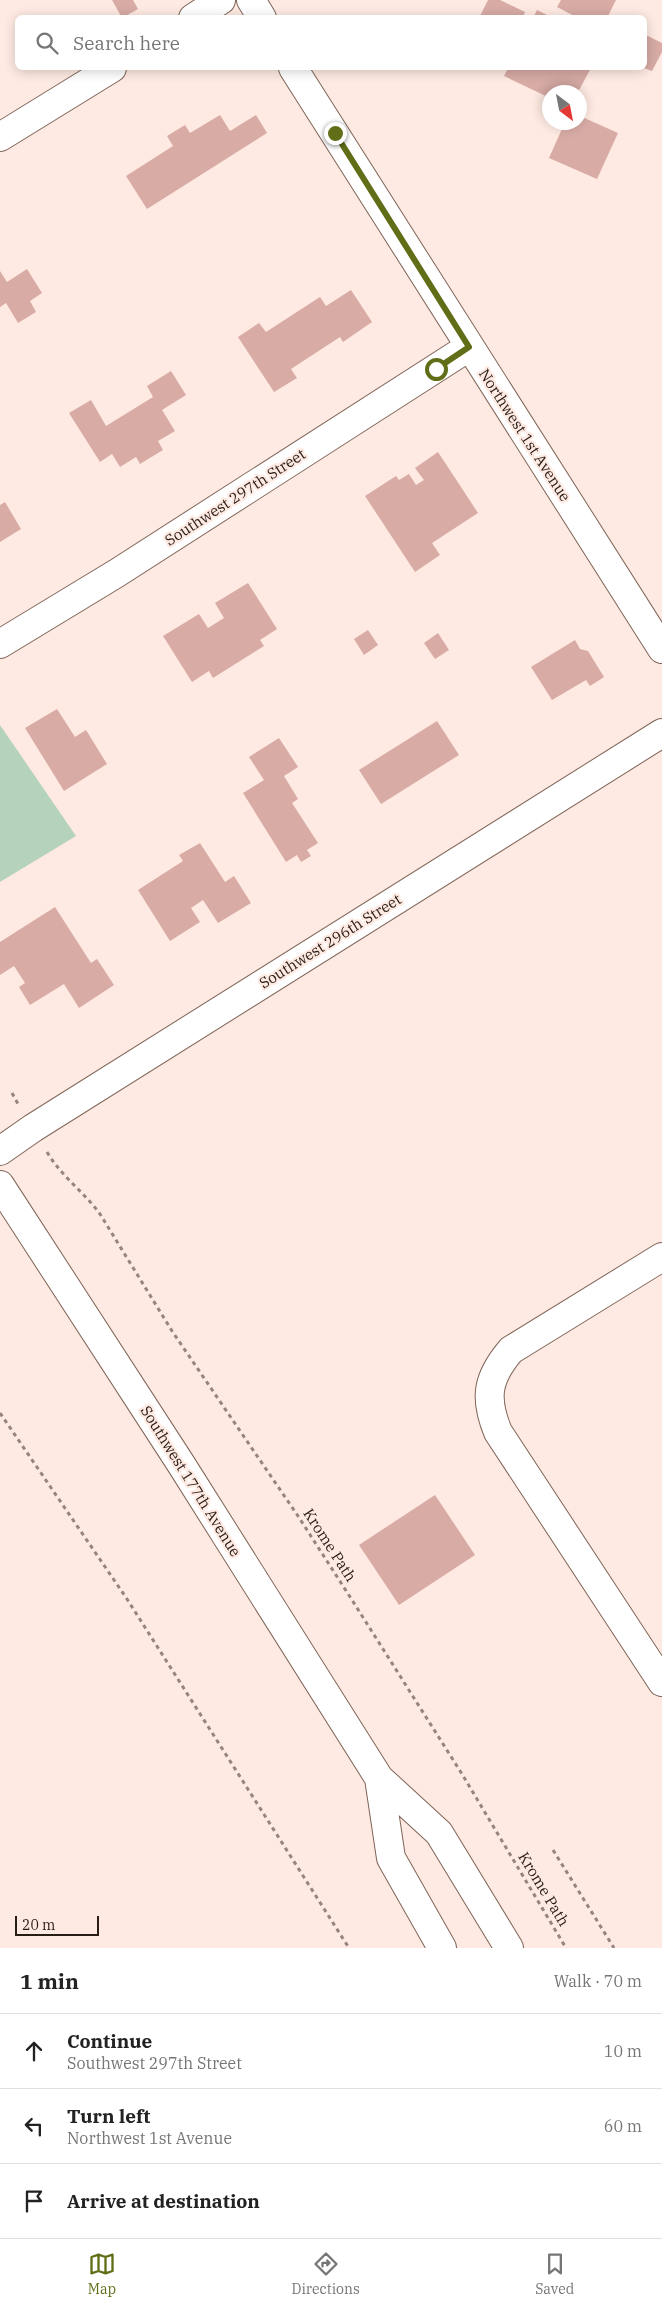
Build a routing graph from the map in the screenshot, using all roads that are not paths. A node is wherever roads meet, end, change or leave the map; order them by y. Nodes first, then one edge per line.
1 (221, 0) edge
2 (251, 0) edge
3 (198, 15) edge
4 (260, 15) edge
5 (109, 70) edge
6 (294, 70) edge
7 (0, 137) edge
8 (469, 347) junction
9 (0, 644) edge
10 (662, 649) edge
11 (662, 733) edge
12 (0, 1151) edge
13 (0, 1185) edge
14 (662, 1257) edge
15 (662, 1682) edge
16 (378, 1778) junction
17 (442, 1948) edge
18 (509, 1948) edge

1 - 3 main road
2 - 4 main road
5 - 7 main road
6 - 8 main road, Northwest 1st Avenue
8 - 9 main road, Southwest 297th Street
8 - 10 main road, Northwest 1st Avenue
11 - 12 main road, Southwest 296th Street
13 - 16 main road, Southwest 177th Avenue
14 - 15 main road
16 - 17 main road, Southwest 177th Avenue
16 - 18 main road, Southwest 177th Avenue

